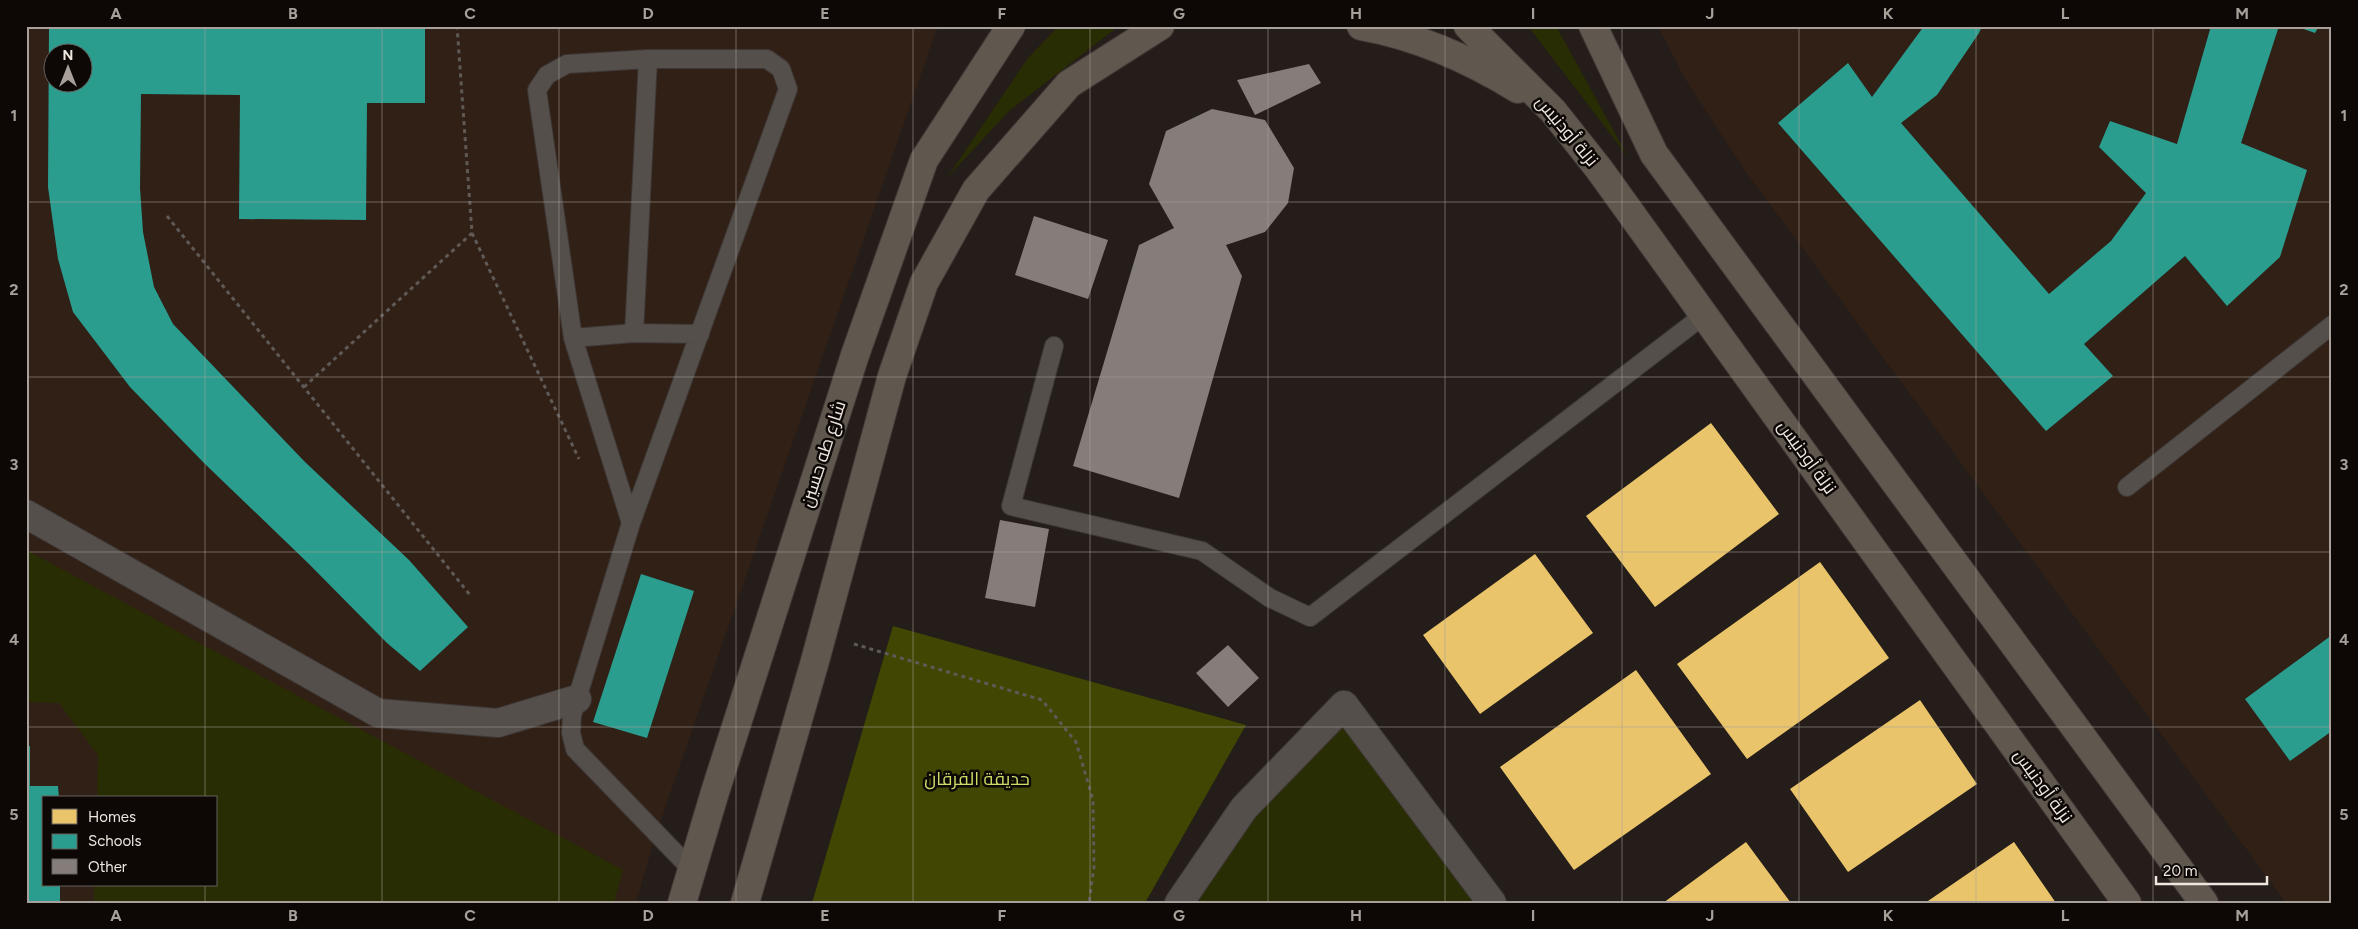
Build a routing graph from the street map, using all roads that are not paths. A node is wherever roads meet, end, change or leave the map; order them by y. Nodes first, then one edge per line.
1 (1011, 26) edge
2 (1160, 26) edge
3 (1361, 26) edge
4 (1468, 26) edge
5 (1593, 27) edge
6 (648, 59) junction
7 (1553, 111) junction
8 (1704, 315) junction
9 (2332, 325) edge
10 (634, 334) junction
11 (700, 334) junction
12 (574, 338) junction
13 (1054, 346) dead end
14 (2126, 487) dead end
15 (26, 514) edge
16 (631, 523) junction
17 (577, 699) junction
18 (692, 870) junction
19 (682, 903) edge
20 (745, 903) edge
21 (1179, 903) edge
22 (1492, 903) edge
23 (2126, 903) edge
24 (2204, 903) edge

1 - 18 main road, شارع طه حسين
2 - 20 main road
3 - 7 main road
4 - 7 main road, نزلة أودنيس
5 - 24 main road
6 - 10 lane
6 - 11 lane
6 - 12 lane
7 - 8 main road, نزلة أودنيس
8 - 13 lane
8 - 23 main road, نزلة أودنيس
9 - 14 lane
10 - 11 lane
10 - 12 lane
11 - 16 lane
12 - 16 lane
15 - 17 street
16 - 17 lane
17 - 18 lane
18 - 19 main road, شارع طه حسين
21 - 22 street

